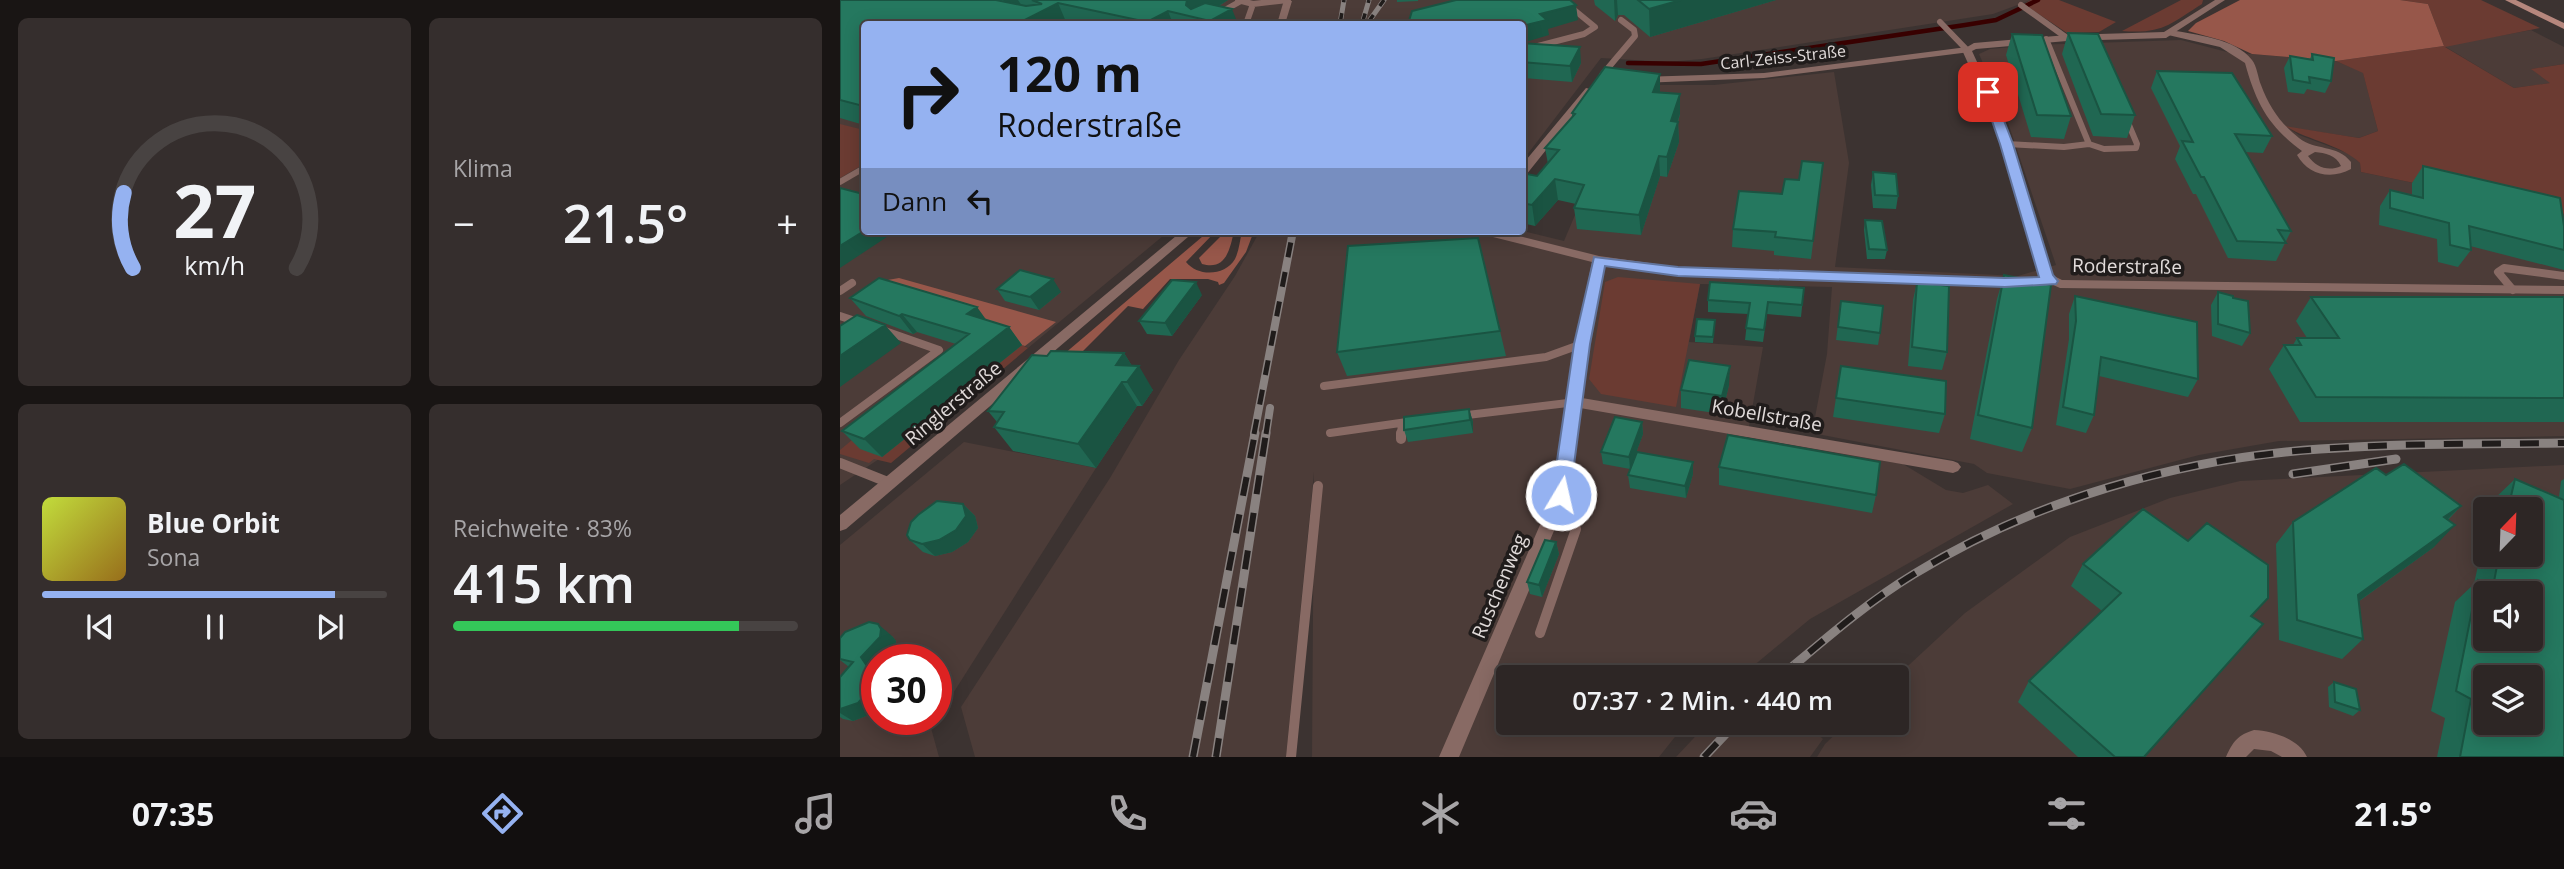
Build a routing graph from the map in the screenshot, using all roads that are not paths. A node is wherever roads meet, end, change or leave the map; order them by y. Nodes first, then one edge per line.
1 (1240, 0) edge
2 (1562, 0) edge
3 (2221, 0) edge
4 (2509, 0) edge
5 (1288, 1) edge
6 (1253, 4) junction
7 (2021, 5) dead end
8 (1423, 18) edge
9 (1621, 20) dead end
10 (1205, 21) edge
11 (1247, 21) edge
12 (1282, 21) edge
13 (1414, 21) edge
14 (1941, 23) dead end
15 (2564, 26) edge
16 (2171, 33) junction
17 (2067, 38) junction
18 (2046, 39) junction
19 (1526, 49) edge
20 (1967, 50) junction
21 (1607, 77) joint
22 (1624, 79) edge
23 (2121, 108) edge
24 (2007, 144) junction
25 (2089, 144) junction
26 (2308, 150) dead end
27 (1526, 168) edge
28 (861, 170) edge
29 (840, 182) edge
30 (1184, 235) edge
31 (1501, 235) edge
32 (1599, 260) junction
33 (2564, 276) edge
34 (2051, 281) junction
35 (852, 283) dead end
36 (840, 290) edge
37 (2514, 290) junction
38 (2564, 290) edge
39 (840, 316) edge
40 (871, 326) junction
41 (860, 333) edge
42 (1582, 344) junction
43 (1324, 386) dead end
44 (1576, 402) junction
45 (1443, 418) edge
46 (1429, 419) edge
47 (840, 423) edge
48 (1402, 423) junction
49 (1331, 433) dead end
50 (1401, 439) edge
51 (840, 463) edge
52 (1953, 467) dead end
53 (890, 483) junction
54 (1318, 486) dead end
55 (1561, 495) junction
56 (840, 524) edge
57 (1540, 633) dead end
58 (1291, 757) edge
59 (1448, 757) edge
60 (2236, 757) edge
61 (2297, 757) edge

1 - 6 lane
1 - 10 lane
2 - 19 lane
3 - 16 street
4 - 15 main road
5 - 6 lane
5 - 12 street
6 - 11 lane
7 - 17 lane
8 - 13 lane
9 - 21 lane
14 - 20 lane
16 - 17 street, Carl-Zeiss-Straße
16 - 26 street, Carl-Zeiss-Straße
17 - 18 street, Carl-Zeiss-Straße
18 - 20 street, Carl-Zeiss-Straße
18 - 25 lane
20 - 22 street, Carl-Zeiss-Straße
20 - 24 street
21 - 27 street
23 - 25 lane
24 - 25 lane
24 - 34 street
28 - 29 lane
30 - 53 street, Ringlerstraße
31 - 32 street, Roderstraße
32 - 34 street, Roderstraße
32 - 42 street, Ruschenweg
33 - 37 lane
34 - 37 street, Roderstraße
35 - 36 lane
37 - 38 street, Roderstraße
39 - 40 lane
40 - 41 lane
40 - 47 lane
42 - 43 lane
42 - 44 street, Ruschenweg
44 - 45 lane
44 - 52 street, Kobellstraße
44 - 55 street, Ruschenweg
46 - 48 lane
48 - 49 lane
48 - 50 lane
51 - 53 lane
53 - 56 street, Ringlerstraße
54 - 58 lane
55 - 57 lane
55 - 59 street, Ruschenweg
60 - 61 street

